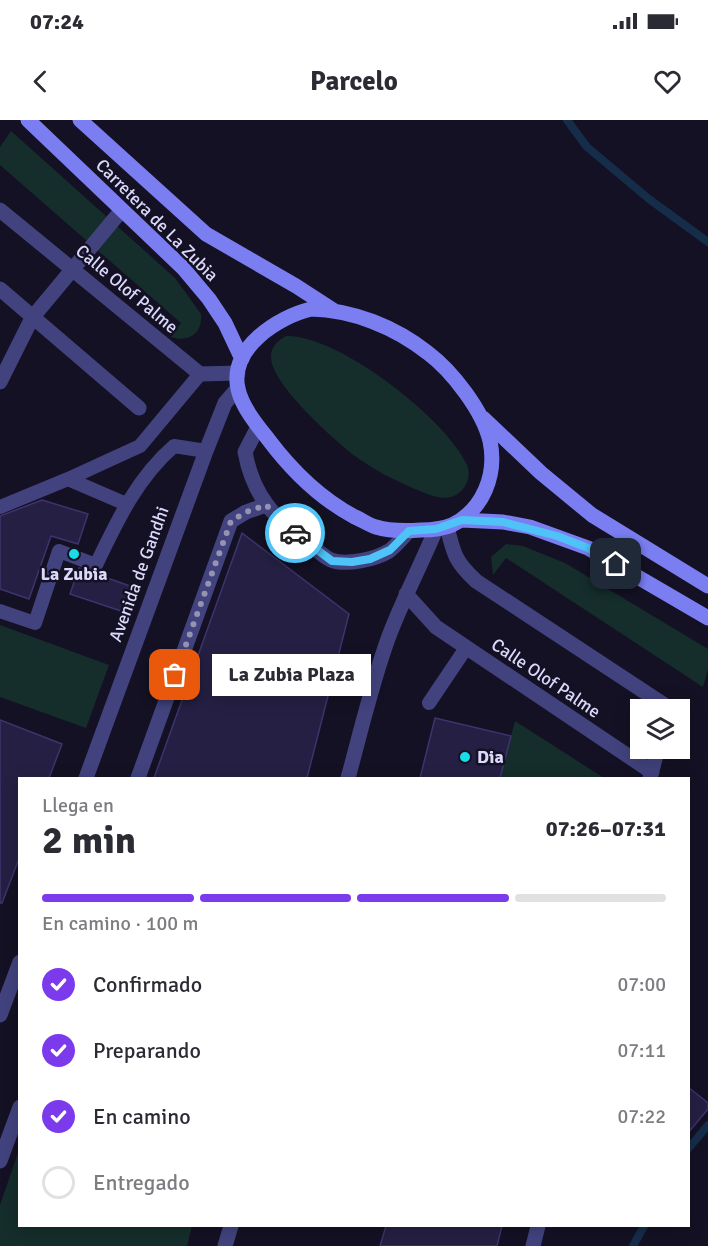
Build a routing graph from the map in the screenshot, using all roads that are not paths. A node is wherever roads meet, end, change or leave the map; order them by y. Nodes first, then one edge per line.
1 (28, 120) edge
2 (80, 120) edge
3 (0, 210) edge
4 (121, 211) junction
5 (73, 269) junction
6 (0, 289) edge
7 (333, 310) junction
8 (32, 318) junction
9 (239, 373) junction
10 (200, 374) junction
11 (0, 381) edge
12 (139, 408) dead end
13 (479, 414) junction
14 (258, 427) junction
15 (206, 451) junction
16 (68, 479) junction
17 (126, 504) junction
18 (266, 505) junction
19 (0, 507) edge
20 (462, 520) junction
21 (442, 528) junction
22 (409, 531) junction
23 (708, 586) edge
24 (406, 594) junction
25 (0, 610) edge
26 (708, 618) edge
27 (466, 648) junction
28 (655, 699) edge
29 (429, 703) dead end
30 (655, 759) edge
31 (651, 775) edge
32 (86, 777) edge
33 (138, 777) edge
34 (348, 777) edge
35 (18, 967) edge
36 (0, 1015) edge
37 (18, 1112) edge
38 (0, 1161) edge
39 (231, 1227) edge
40 (538, 1227) edge
41 (225, 1246) edge
42 (533, 1246) edge

1 - 4 street, Carretera de La Zubia
2 - 7 street, Carretera de La Zubia
3 - 5 street, Calle Olof Palme
4 - 5 street
4 - 9 street, Carretera de La Zubia
5 - 8 street
5 - 10 street, Calle Olof Palme
6 - 8 street
7 - 9 street
7 - 13 street
8 - 11 street
8 - 12 street
9 - 10 street
9 - 14 street, Carretera de La Zubia
9 - 15 street, Avenida de Gandhi
10 - 16 lane
13 - 20 street
13 - 23 street
14 - 18 street
14 - 22 street, Carretera de La Zubia
15 - 17 lane
15 - 32 street, Avenida de Gandhi
16 - 17 lane
16 - 19 lane
17 - 25 lane
18 - 22 street
18 - 33 street
20 - 21 street
20 - 26 street
21 - 22 street, Carretera de La Zubia
21 - 24 street
21 - 28 street
24 - 27 street, Calle Olof Palme
24 - 34 street
27 - 29 lane
27 - 31 street, Calle Olof Palme
30 - 31 street, Calle Olof Palme
35 - 36 street
37 - 38 street
39 - 41 street
40 - 42 street

